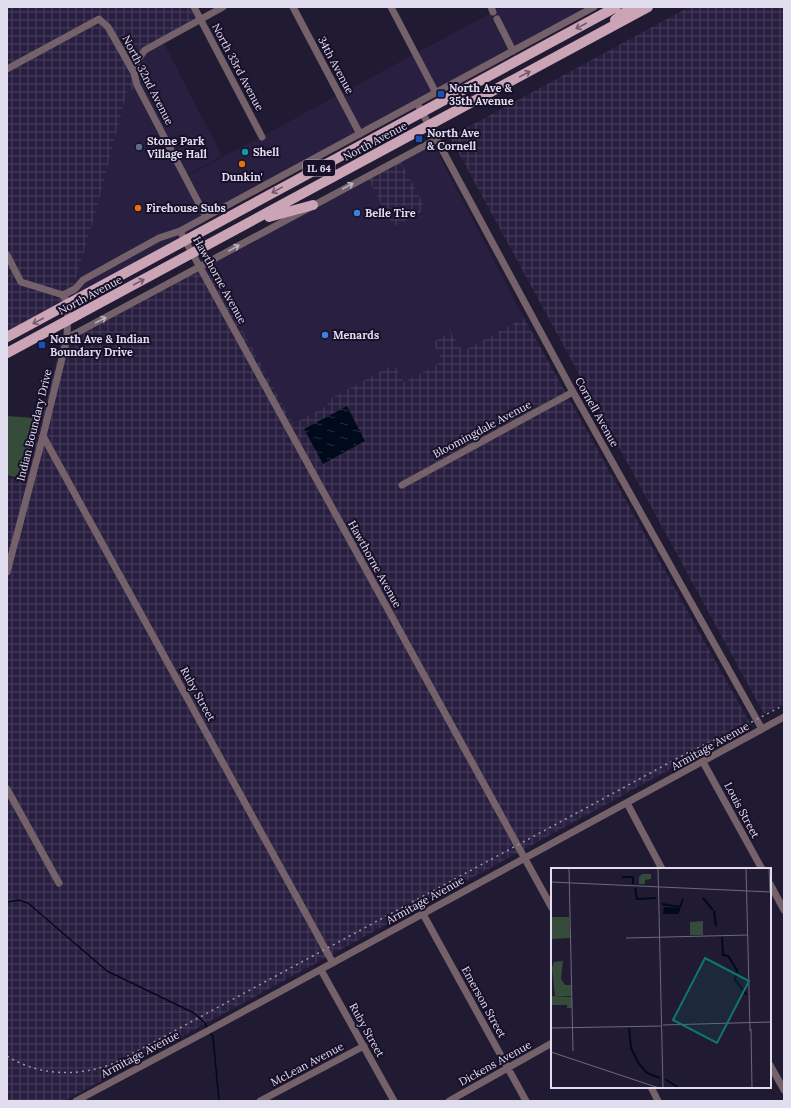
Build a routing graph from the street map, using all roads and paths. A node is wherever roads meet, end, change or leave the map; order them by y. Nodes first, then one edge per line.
1 (194, 7) edge
2 (223, 7) edge
3 (293, 7) edge
4 (391, 7) edge
5 (594, 7) edge
6 (616, 7) edge
7 (632, 7) edge
8 (648, 7) edge
9 (494, 13) edge
10 (200, 20) junction
11 (608, 29) junction
12 (513, 51) junction
13 (7, 69) edge
14 (134, 73) junction
15 (436, 93) junction
16 (420, 108) junction
17 (430, 126) junction
18 (360, 134) junction
19 (262, 137) dead end
20 (437, 139) junction
21 (282, 173) junction
22 (301, 177) junction
23 (244, 196) junction
24 (312, 205) junction
25 (242, 210) junction
26 (206, 217) junction
27 (246, 224) junction
28 (180, 231) junction
29 (185, 240) junction
30 (192, 253) junction
31 (7, 255) edge
32 (199, 267) junction
33 (63, 295) junction
34 (68, 304) junction
35 (68, 320) junction
36 (7, 337) edge
37 (67, 338) junction
38 (7, 353) edge
39 (573, 392) junction
40 (43, 436) junction
41 (402, 485) dead end
42 (7, 572) edge
43 (783, 720) edge
44 (762, 729) junction
45 (704, 762) junction
46 (7, 789) edge
47 (627, 803) junction
48 (525, 859) junction
49 (661, 868) edge
50 (761, 868) edge
51 (59, 883) dead end
52 (771, 886) edge
53 (551, 906) edge
54 (784, 910) edge
55 (423, 914) junction
56 (333, 963) junction
57 (321, 970) junction
58 (551, 1044) edge
59 (364, 1046) junction
60 (771, 1067) edge
61 (508, 1068) junction
62 (652, 1088) edge
63 (784, 1090) edge
64 (76, 1101) edge
65 (260, 1101) edge
66 (394, 1101) edge
67 (449, 1101) edge
68 (526, 1101) edge
69 (658, 1101) edge

1 - 10 street, North 33rd Avenue
2 - 10 street
3 - 18 street, 34th Avenue
4 - 15 street
5 - 12 street, North Avenue
6 -> 16 main road, North Avenue / IL 64
7 - 11 main road
8 - 11 main road, North Avenue / IL 64
9 - 12 street
10 - 14 street
10 - 19 street, North 33rd Avenue
17 -> 11 main road, North Avenue / IL 64
12 - 15 street, North Avenue
13 - 14 street, North 32nd Avenue
14 - 26 street, North 32nd Avenue
15 - 16 street, North Avenue
16 - 17 street, Cornell Avenue
16 - 18 street, North Avenue
16 - 22 main road, North Avenue / IL 64
17 - 20 street, Cornell Avenue
17 - 27 main road, North Avenue / IL 64
18 - 21 street, North Avenue
24 -> 20 street
20 - 39 street, Cornell Avenue
21 - 22 main road
21 - 23 street, North Avenue
22 -> 25 main road, North Avenue / IL 64
23 - 25 main road
23 - 26 street, North Avenue
24 - 27 main road
32 -> 24 street
25 - 29 main road, North Avenue / IL 64
26 - 28 street, North Avenue
27 - 30 main road, North Avenue / IL 64
28 - 29 street, Hawthorne Avenue
28 - 33 street, North Avenue
29 - 30 street, Hawthorne Avenue
29 - 34 main road, North Avenue / IL 64
30 - 32 street, Hawthorne Avenue
35 -> 30 main road, North Avenue / IL 64
31 - 33 street
37 -> 32 street
32 - 48 street, Hawthorne Avenue
33 - 34 street
34 - 35 street, Indian Boundary Drive
34 -> 36 main road, North Avenue / IL 64
35 - 37 street, Indian Boundary Drive
35 - 38 main road, North Avenue / IL 64
37 - 40 street, Indian Boundary Drive
39 - 41 street, Bloomingdale Avenue
39 - 44 street, Cornell Avenue
40 - 42 street, Indian Boundary Drive
40 - 56 street, Ruby Street
43 - 44 street, Armitage Avenue
44 - 45 street, Armitage Avenue
45 - 47 street, Armitage Avenue
45 - 50 street, Louis Street
46 - 51 street
47 - 48 street, Armitage Avenue
47 - 49 street
48 - 53 street, Hawthorne Avenue
48 - 55 street, Armitage Avenue
52 - 54 street
55 - 56 street, Armitage Avenue
55 - 61 street, Emerson Street
56 - 57 street, Armitage Avenue
57 - 59 street, Ruby Street
57 - 64 street, Armitage Avenue
58 - 61 street, Dickens Avenue
59 - 65 street, McLean Avenue
59 - 66 street, Ruby Street
60 - 63 street
61 - 67 street, Dickens Avenue
61 - 68 street, Emerson Street
62 - 69 street

